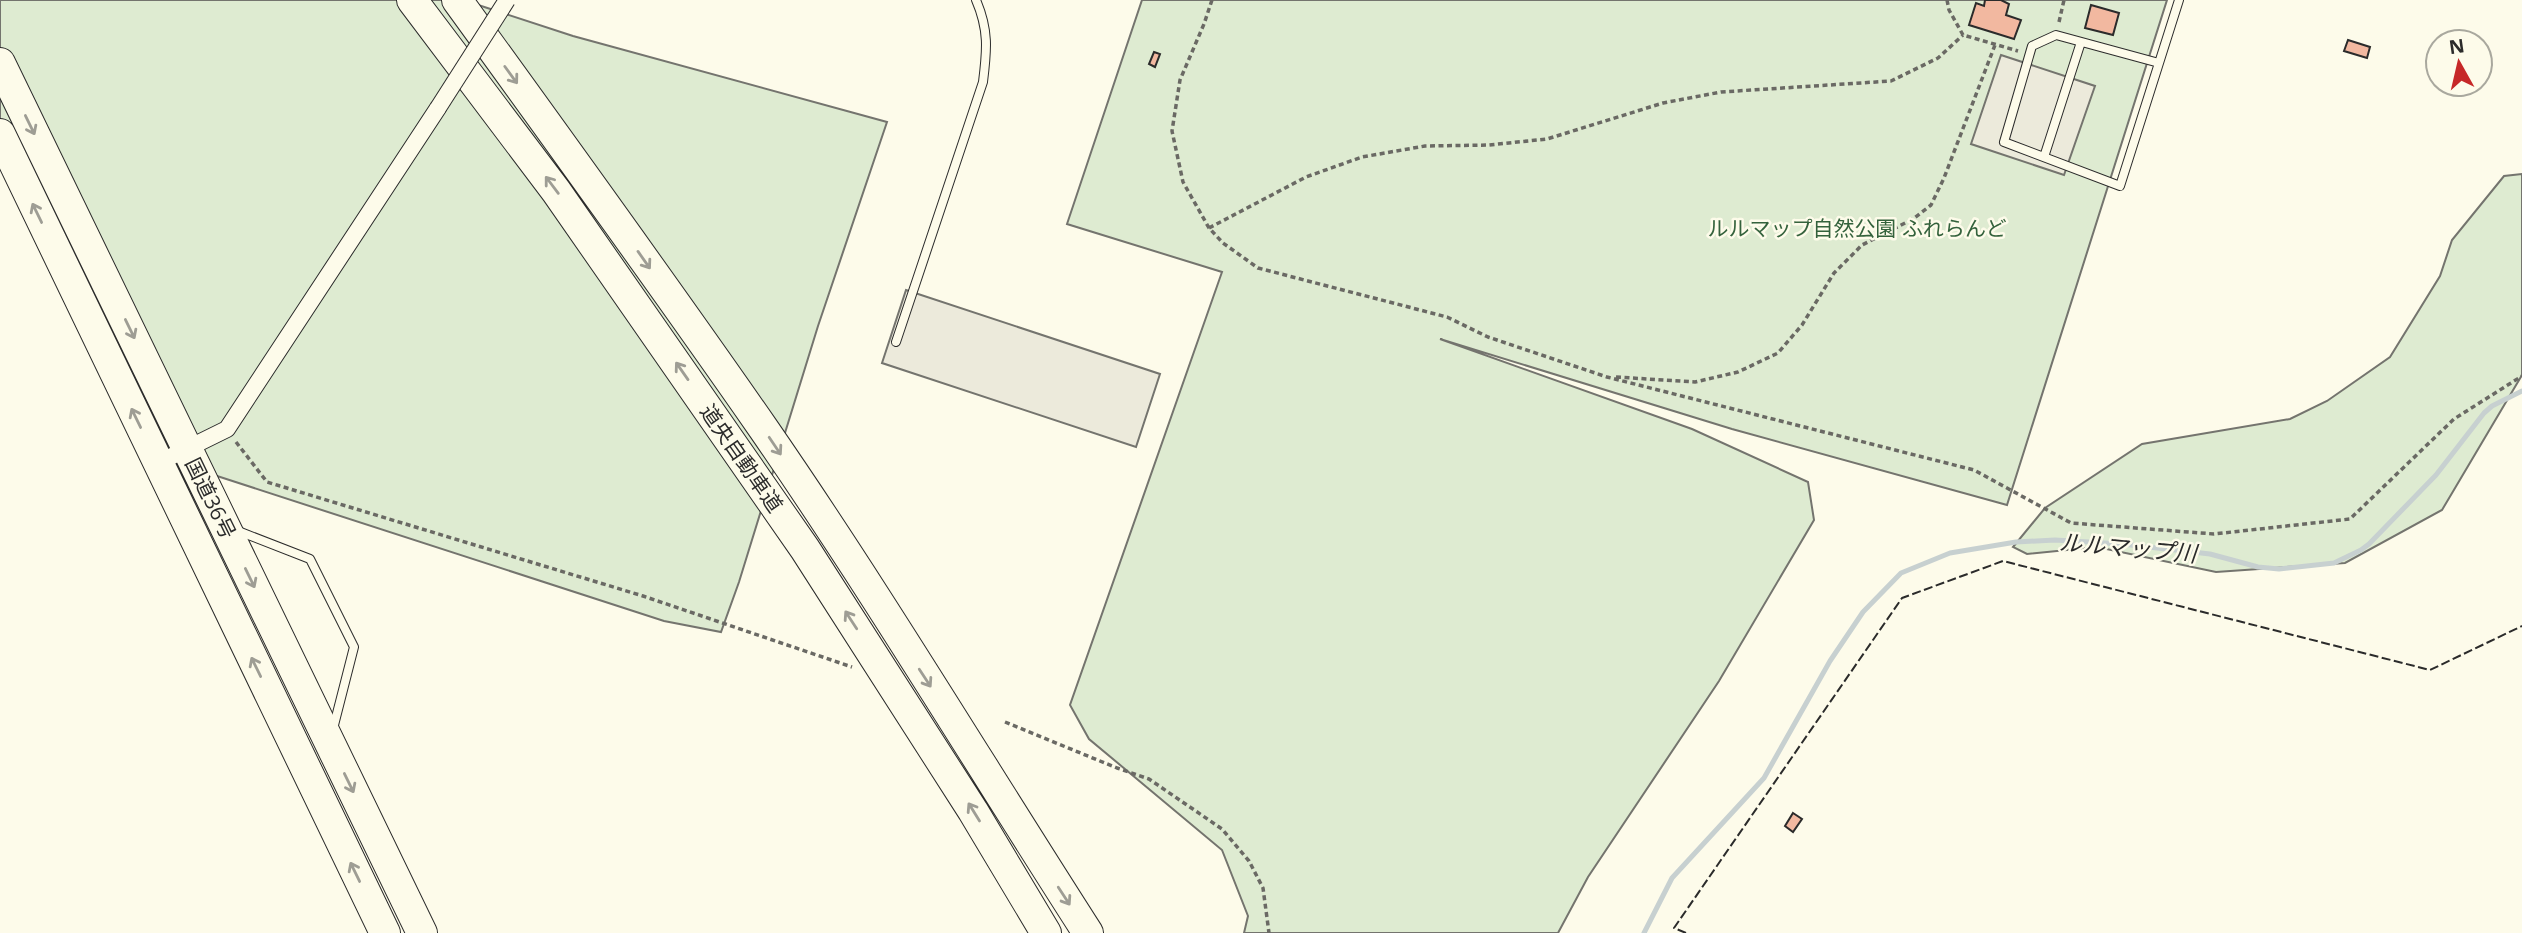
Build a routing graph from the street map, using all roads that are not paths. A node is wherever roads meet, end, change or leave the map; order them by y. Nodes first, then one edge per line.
1 (412, 0) edge
2 (457, 0) edge
3 (507, 0) edge
4 (976, 0) edge
5 (2179, 0) edge
6 (2081, 42) junction
7 (2159, 63) junction
8 (0, 64) edge
9 (0, 134) edge
10 (2044, 157) junction
11 (896, 342) dead end
12 (188, 449) junction
13 (158, 463) junction
14 (225, 527) junction
15 (330, 743) junction
16 (385, 933) edge
17 (422, 933) edge
18 (1046, 933) edge
19 (1088, 933) edge

18 -> 1 highway, 道央自動車道
2 -> 19 highway, 道央自動車道
3 - 12 street, bridge
4 - 11 lane
5 - 7 lane
6 - 7 lane
6 - 10 lane
6 - 10 lane
7 - 10 lane
8 -> 12 highway, 国道36号
13 -> 9 highway, 国道36号
12 - 13 street
12 - 14 highway, 国道36号
16 -> 13 highway, 国道36号
14 -> 15 highway, 国道36号
14 - 15 lane
15 -> 17 highway, 国道36号

